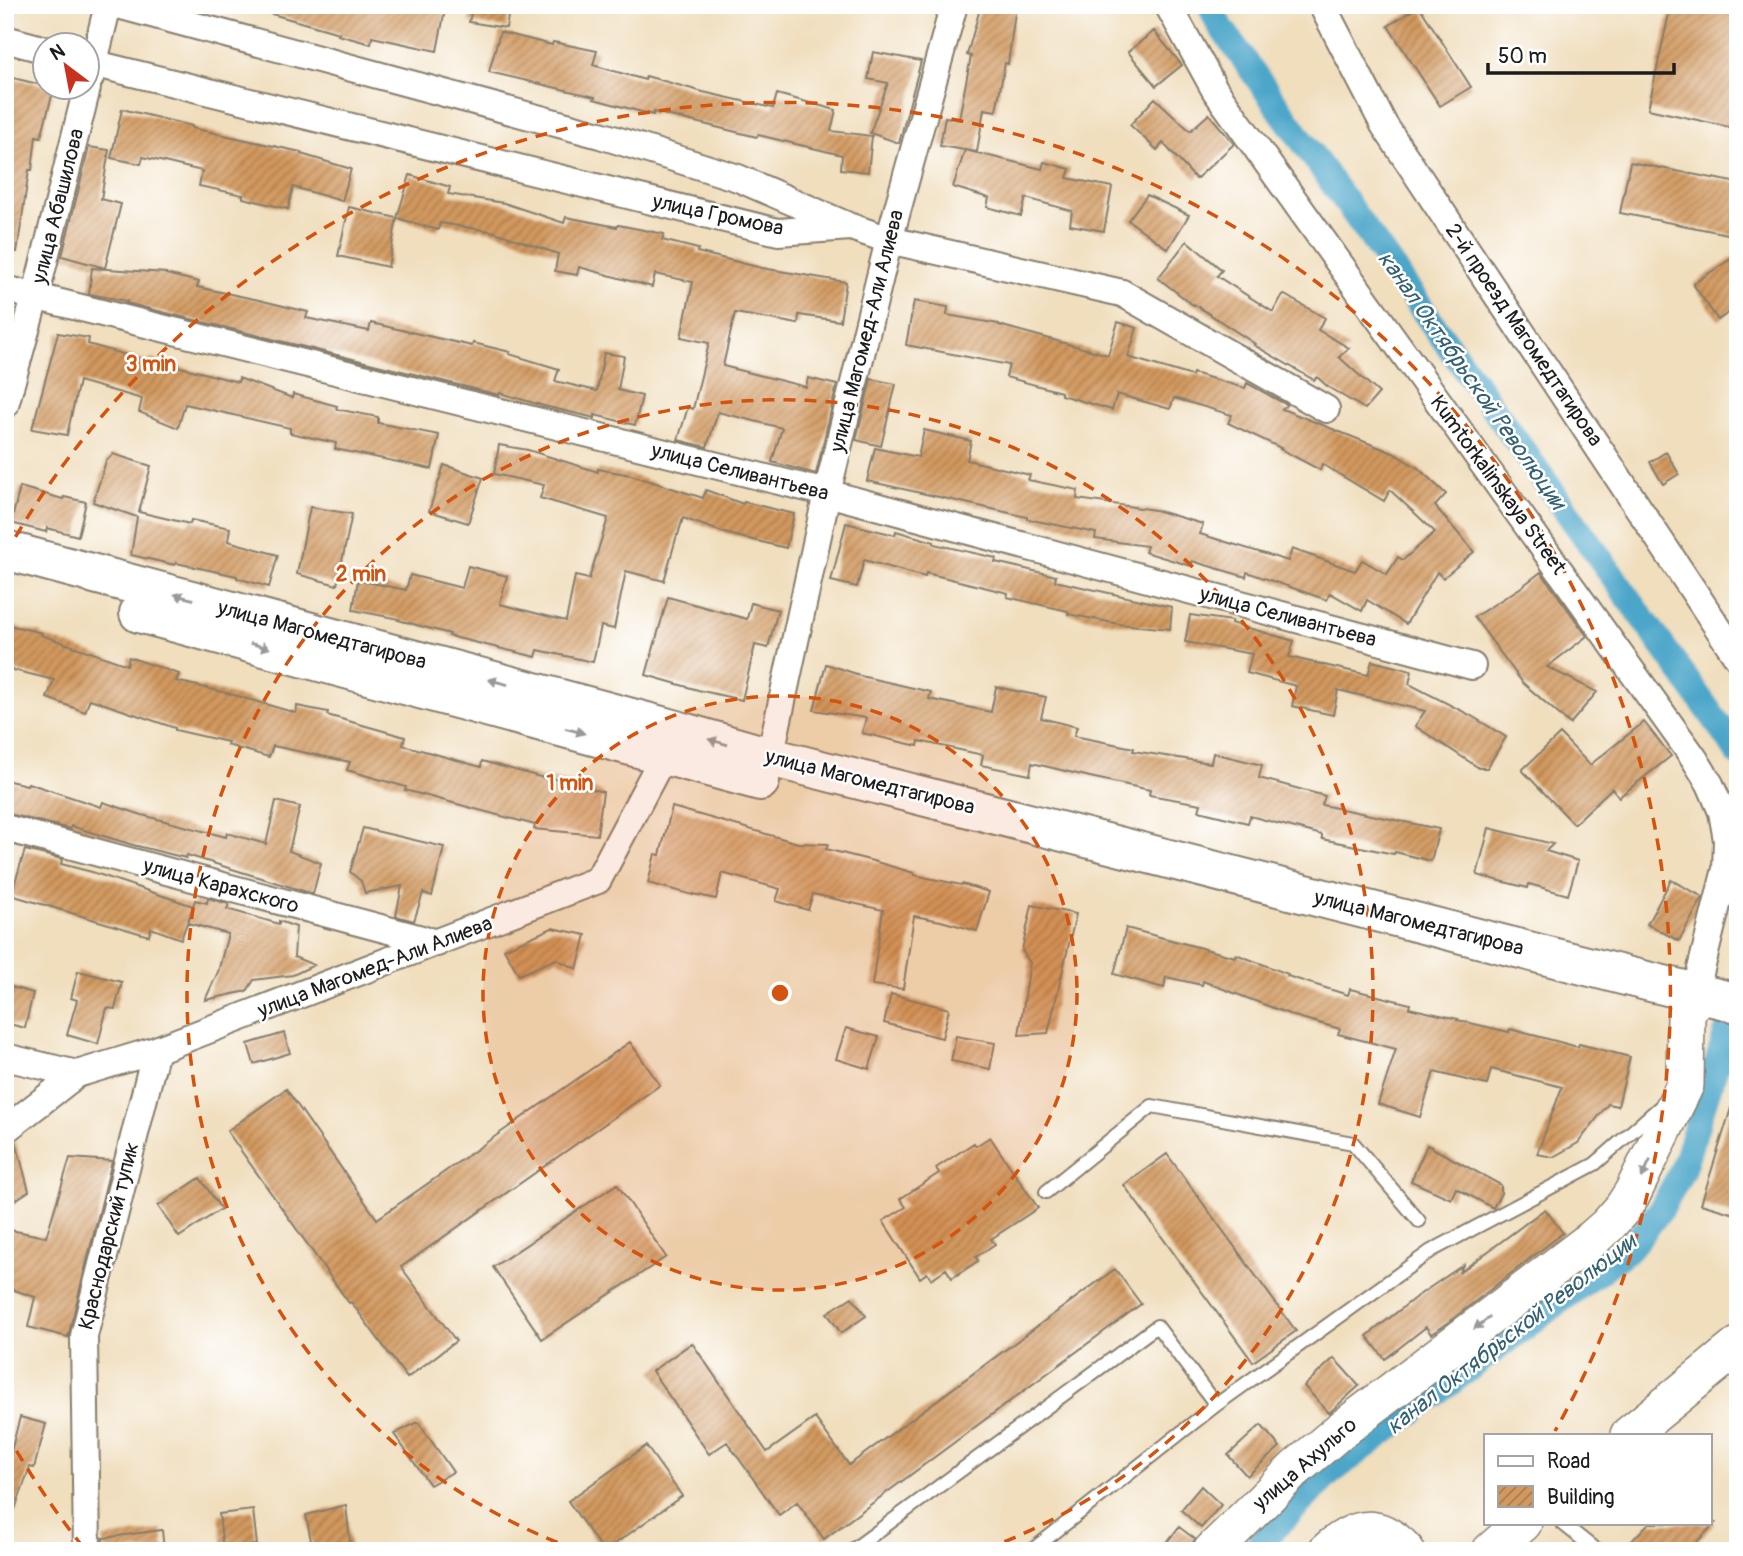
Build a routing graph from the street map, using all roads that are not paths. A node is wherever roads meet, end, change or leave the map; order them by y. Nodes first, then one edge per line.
1 (108, 5) edge
2 (118, 5) edge
3 (954, 5) edge
4 (1168, 5) edge
5 (1322, 5) edge
6 (101, 32) edge
7 (5, 39) edge
8 (32, 46) edge
9 (102, 78) edge
10 (82, 102) edge
11 (851, 227) junction
12 (889, 240) junction
13 (5, 289) edge
14 (35, 298) junction
15 (5, 405) edge
16 (1326, 409) dead end
17 (827, 493) junction
18 (5, 550) edge
19 (5, 577) edge
20 (1736, 652) edge
21 (1472, 666) dead end
22 (668, 742) junction
23 (766, 769) junction
24 (5, 828) edge
25 (437, 943) junction
26 (1706, 1006) edge
27 (1738, 1028) edge
28 (156, 1050) junction
29 (5, 1057) edge
30 (77, 1074) junction
31 (1685, 1085) junction
32 (5, 1130) edge
33 (1046, 1192) dead end
34 (1419, 1221) dead end
35 (1738, 1346) edge
36 (1216, 1405) junction
37 (1630, 1434) edge
38 (1522, 1524) edge
39 (1563, 1524) edge
40 (86, 1551) edge
41 (851, 1551) edge
42 (1031, 1551) edge
43 (1212, 1551) edge
44 (1327, 1551) edge
45 (1406, 1551) edge
46 (1491, 1551) edge
47 (1597, 1551) edge

1 - 6 street, улица Абашилова
2 - 11 street
3 - 12 street, улица Магомед-Али Алиева
4 - 26 street, Kumtorkalinskaya Street
5 - 20 street, 2-й проезд Магомедтагирова
7 - 8 street
9 - 11 street, улица Громова
10 - 14 street, улица Абашилова
11 - 12 street, улица Громова
12 - 16 street, улица Громова
12 - 17 street, улица Магомед-Али Алиева
13 - 14 street, улица Селивантьева
14 - 15 street, улица Абашилова
14 - 17 street, улица Селивантьева
17 - 21 street, улица Селивантьева
17 - 23 street, улица Магомед-Али Алиева
22 -> 18 main road, улица Магомедтагирова
19 -> 22 main road, улица Магомедтагирова
22 - 23 main road, улица Магомедтагирова
22 - 25 street, улица Магомед-Али Алиева
23 - 26 main road, улица Магомедтагирова
24 - 25 street, улица Карахского
25 - 28 street, улица Магомед-Али Алиева
26 - 27 main road, улица Магомедтагирова
26 - 31 main road
28 - 30 street, улица Магомед-Али Алиева
28 - 40 street, Краснодарский тупик
29 - 30 street
30 - 32 street, улица Магомед-Али Алиева
31 - 36 lane
31 -> 43 main road, улица Ахульго
33 - 34 lane
35 - 37 main road
36 - 41 lane
36 - 42 lane
38 - 46 main road
39 - 47 lane
44 - 45 main road

